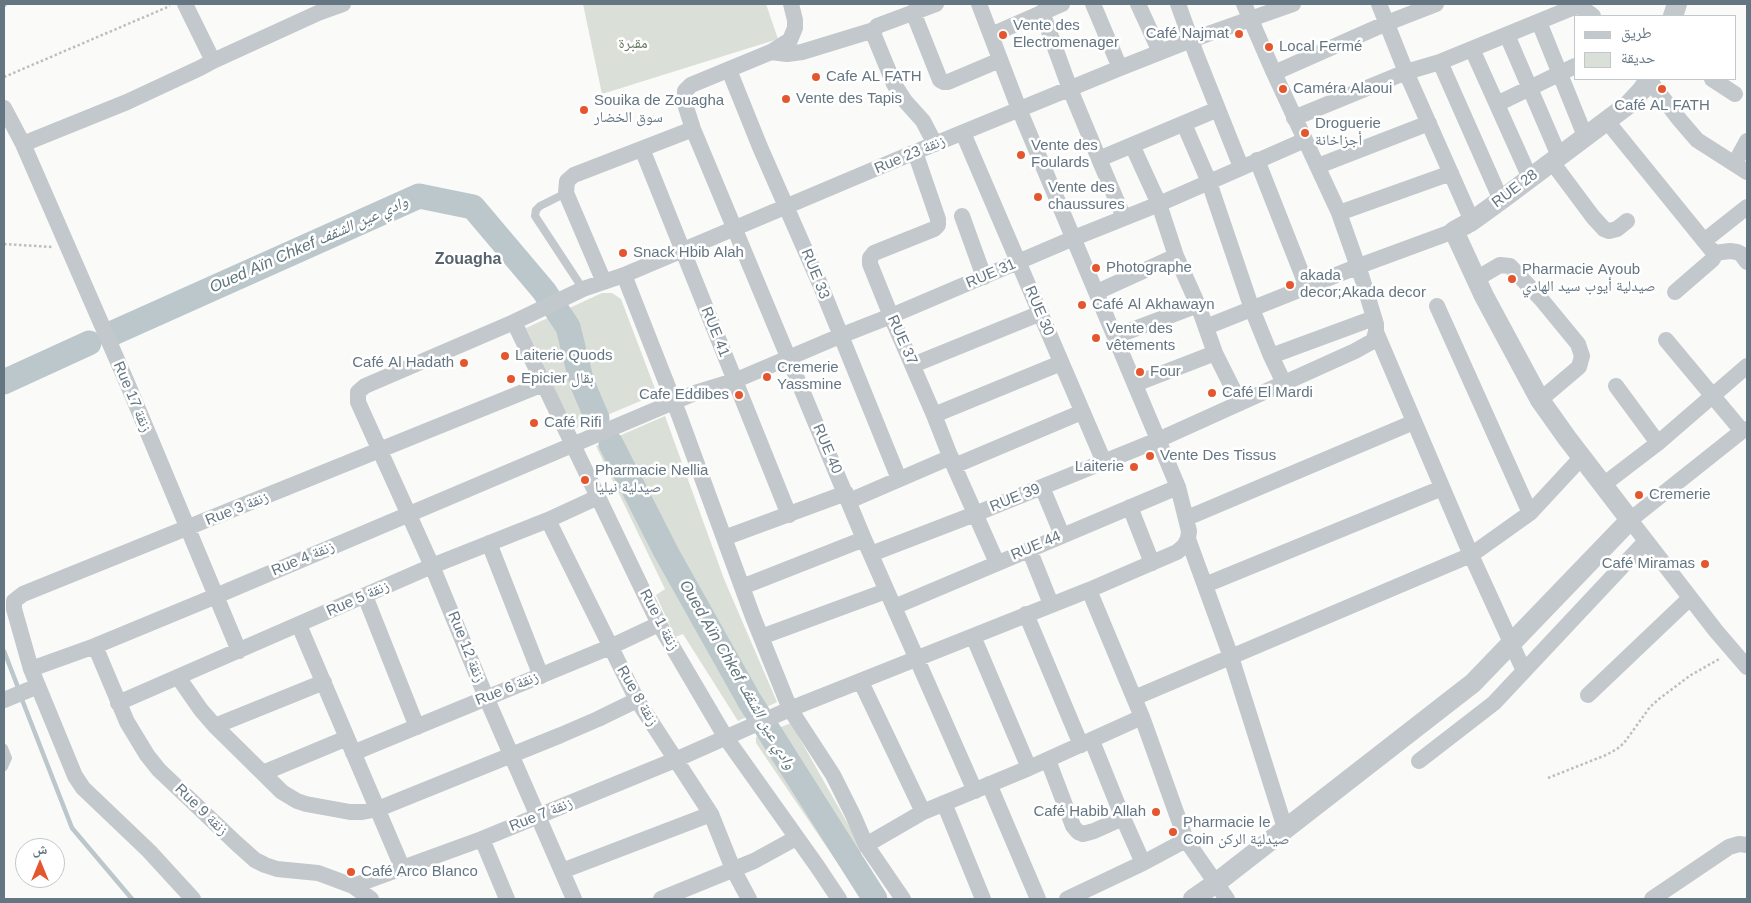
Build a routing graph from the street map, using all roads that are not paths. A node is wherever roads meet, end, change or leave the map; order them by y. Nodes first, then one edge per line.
1 (185, 4) edge
2 (343, 4) edge
3 (792, 4) edge
4 (936, 4) edge
5 (978, 4) edge
6 (1062, 4) edge
7 (1093, 4) edge
8 (1138, 4) edge
9 (1178, 4) edge
10 (1244, 4) edge
11 (1294, 4) edge
12 (1379, 4) edge
13 (1436, 4) edge
14 (1578, 5) edge
15 (913, 12) junction
16 (1042, 12) junction
17 (1592, 15) edge
18 (1251, 20) junction
19 (1539, 22) junction
20 (1387, 23) junction
21 (874, 30) junction
22 (991, 34) junction
23 (1506, 35) junction
24 (1191, 40) junction
25 (1472, 49) junction
26 (771, 52) junction
27 (1160, 52) junction
28 (1000, 60) junction
29 (213, 61) junction
30 (1440, 62) junction
31 (1120, 68) junction
32 (1567, 69) edge
33 (729, 70) junction
34 (1406, 72) junction
35 (1274, 73) junction
36 (1649, 80) edge
37 (1714, 80) edge
38 (1529, 88) junction
39 (1070, 89) junction
40 (1735, 94) dead end
41 (1497, 104) junction
42 (4, 108) edge
43 (1019, 109) junction
44 (1218, 110) junction
45 (1294, 118) junction
46 (1606, 120) junction
47 (1429, 123) junction
48 (1184, 124) junction
49 (693, 129) junction
50 (962, 132) junction
51 (1585, 136) junction
52 (1305, 140) junction
53 (1747, 141) edge
54 (23, 144) junction
55 (935, 144) junction
56 (1132, 146) junction
57 (642, 149) junction
58 (915, 152) junction
59 (1099, 159) junction
60 (1555, 159) junction
61 (1257, 160) junction
62 (1318, 166) junction
63 (1241, 167) junction
64 (1741, 168) edge
65 (1451, 173) junction
66 (1530, 178) junction
67 (1209, 182) junction
68 (566, 193) junction
69 (1501, 200) junction
70 (1159, 204) junction
71 (1747, 207) edge
72 (787, 208) junction
73 (1339, 213) junction
74 (962, 216) dead end
75 (1124, 218) junction
76 (1472, 221) junction
77 (1627, 221) dead end
78 (735, 228) junction
79 (1454, 231) junction
80 (1074, 238) junction
81 (1709, 247) junction
82 (682, 250) junction
83 (1176, 256) junction
84 (1019, 262) junction
85 (1747, 262) edge
86 (1358, 266) junction
87 (624, 275) junction
88 (984, 277) junction
89 (1476, 278) junction
90 (604, 282) junction
91 (1306, 287) junction
92 (577, 292) junction
93 (1097, 292) junction
94 (1675, 292) dead end
95 (1198, 305) junction
96 (1437, 306) dead end
97 (1252, 309) junction
98 (1041, 313) junction
99 (891, 316) junction
100 (514, 322) junction
101 (1375, 325) junction
102 (1206, 327) junction
103 (840, 336) junction
104 (1116, 336) junction
105 (1666, 340) dead end
106 (1215, 352) junction
107 (1270, 356) junction
108 (789, 358) junction
109 (1061, 363) junction
110 (913, 365) junction
111 (1747, 366) edge
112 (734, 381) junction
113 (1284, 383) junction
114 (543, 384) junction
115 (1135, 384) junction
116 (1616, 386) dead end
117 (358, 395) joint
118 (1712, 396) junction
119 (1540, 400) junction
120 (674, 402) junction
121 (1240, 403) junction
122 (1082, 412) junction
123 (934, 415) junction
124 (1414, 422) junction
125 (1744, 430) edge
126 (1158, 440) junction
127 (1658, 443) junction
128 (572, 444) junction
129 (380, 451) junction
130 (1581, 458) junction
131 (952, 461) junction
132 (1104, 462) junction
133 (899, 479) junction
134 (1603, 485) junction
135 (1178, 486) junction
136 (1042, 487) junction
137 (1442, 488) junction
138 (598, 497) junction
139 (847, 497) junction
140 (1130, 507) junction
141 (408, 514) junction
142 (975, 514) junction
143 (1530, 514) junction
144 (789, 515) junction
145 (1187, 518) junction
146 (548, 520) junction
147 (1630, 520) junction
148 (188, 529) junction
149 (1062, 536) junction
150 (724, 538) junction
151 (864, 539) junction
152 (1188, 539) junction
153 (1646, 541) junction
154 (488, 543) junction
155 (1029, 549) junction
156 (871, 554) junction
157 (1471, 555) junction
158 (997, 563) junction
159 (1152, 563) junction
160 (432, 566) junction
161 (1205, 585) junction
162 (742, 587) junction
163 (1089, 590) junction
164 (886, 591) junction
165 (216, 596) junction
166 (365, 596) junction
167 (1690, 598) junction
168 (1051, 604) junction
169 (894, 607) junction
170 (1026, 614) junction
171 (659, 624) junction
172 (300, 625) junction
173 (973, 636) junction
174 (761, 637) junction
175 (1511, 643) junction
176 (95, 646) junction
177 (610, 647) junction
178 (239, 651) junction
179 (1231, 657) junction
180 (917, 658) junction
181 (1747, 667) edge
182 (31, 670) junction
183 (1524, 672) junction
184 (541, 676) junction
185 (178, 677) junction
186 (324, 682) junction
187 (861, 682) junction
188 (35, 686) junction
189 (1588, 695) dead end
190 (486, 697) junction
191 (1134, 698) junction
192 (4, 700) edge
193 (637, 700) junction
194 (118, 703) junction
195 (790, 709) junction
196 (1142, 717) junction
197 (215, 726) junction
198 (416, 727) junction
199 (726, 738) junction
200 (1087, 743) junction
201 (350, 745) junction
202 (4, 748) edge
203 (512, 755) junction
204 (676, 760) junction
205 (1048, 760) junction
206 (1419, 761) dead end
207 (4, 767) edge
208 (1029, 768) junction
209 (263, 773) junction
210 (982, 787) junction
211 (944, 803) junction
212 (378, 809) junction
213 (923, 812) junction
214 (711, 814) junction
215 (538, 816) junction
216 (1123, 818) junction
217 (1285, 828) junction
218 (796, 838) junction
219 (482, 839) junction
220 (1186, 840) junction
221 (866, 845) junction
222 (1747, 846) edge
223 (1144, 863) junction
224 (402, 868) junction
225 (733, 869) junction
226 (562, 871) junction
227 (353, 886) junction
228 (1221, 891) edge
229 (193, 899) edge
230 (371, 899) edge
231 (507, 899) edge
232 (574, 899) edge
233 (661, 899) edge
234 (749, 899) edge
235 (838, 899) edge
236 (902, 899) edge
237 (983, 899) edge
238 (1038, 899) edge
239 (1067, 899) edge
240 (1192, 899) edge
241 (1652, 899) edge

1 - 29 street
2 - 29 street
3 - 26 street
4 - 15 street
5 - 22 street
6 - 16 street
7 - 31 street
8 - 27 street
9 - 24 street
10 - 18 street
11 - 18 street, Rue 23 زنقة
12 - 20 street
13 - 20 street
14 - 17 street
14 - 19 street
15 - 21 street
15 - 28 street
16 - 22 street
16 - 39 street
18 - 24 street, Rue 23 زنقة
18 - 35 street
19 - 23 street
19 - 32 street
20 - 34 street
20 - 35 street
21 - 26 street
21 - 55 street
22 - 28 street
23 - 25 street
23 - 38 street
24 - 27 street, Rue 23 زنقة
24 - 44 street
25 - 30 street
25 - 41 street
26 - 33 street
27 - 31 street, Rue 23 زنقة
28 - 43 street
29 - 54 street
30 - 34 street
30 - 69 street
31 - 39 street, Rue 23 زنقة
32 - 38 street
32 - 51 street
33 - 49 street, RUE 40
33 - 72 street, RUE 33
34 - 45 street
34 - 47 street
35 - 45 street
36 - 46 street, RUE 28
36 - 64 street
37 - 40 street
38 - 41 street
38 - 60 street
39 - 43 street, Rue 23 زنقة
39 - 59 street
41 - 66 street
42 - 54 street, Rue 17 زنقة
43 - 50 street, Rue 23 زنقة
43 - 80 street
44 - 48 street
44 - 63 street
45 - 52 street
46 - 51 street, RUE 28
46 - 81 street
47 - 62 street
47 - 65 street
48 - 56 street
48 - 67 street
49 - 57 street
49 - 78 street, RUE 40
50 - 55 street, Rue 23 زنقة
50 - 84 street, RUE 30
51 - 60 street, RUE 28
52 - 61 street, RUE 31
52 - 62 street
53 - 64 street
54 - 148 street, Rue 17 زنقة
55 - 58 street, Rue 23 زنقة
56 - 59 street
56 - 70 street
57 - 68 street
57 - 82 street, RUE 41
58 - 72 street, Rue 23 زنقة
58 - 99 street, RUE 37
59 - 75 street
60 - 66 street, RUE 28
60 - 77 street
61 - 63 street, RUE 31
61 - 91 street
62 - 73 street
63 - 67 street, RUE 31
65 - 73 street
65 - 76 street
66 - 69 street, RUE 28
67 - 70 street, RUE 31
67 - 97 street
68 - 90 street
68 - 92 lane
69 - 76 street, RUE 28
70 - 75 street, RUE 31
70 - 83 street
71 - 81 street
72 - 78 street, Rue 23 زنقة
72 - 103 street, RUE 33
73 - 86 street
74 - 88 street
75 - 80 street, RUE 31
76 - 79 street, RUE 28
78 - 82 street, Rue 23 زنقة
78 - 108 street, RUE 40
79 - 86 street, RUE 28
79 - 89 street
80 - 84 street, RUE 31
80 - 93 street
81 - 85 street
81 - 94 street
82 - 87 street, Rue 23 زنقة
82 - 112 street, RUE 41
83 - 93 street
83 - 95 street
84 - 88 street, RUE 31
84 - 98 street, RUE 30
86 - 91 street, RUE 28
86 - 101 street
87 - 90 street, Rue 23 زنقة
87 - 120 street
88 - 99 street, RUE 31
89 - 119 street
89 - 119 street
90 - 92 street, Rue 23 زنقة
91 - 97 street, RUE 28
92 - 100 street, Rue 23 زنقة
93 - 104 street
95 - 102 street
95 - 104 street
96 - 143 street
97 - 102 street, RUE 28
97 - 107 street
98 - 109 street, RUE 30
98 - 110 street
99 - 103 street, RUE 31
99 - 110 street, RUE 37
100 - 114 street, Rue 1 زنقة
100 - 117 street, Rue 23 زنقة
101 - 107 street
101 - 113 street, RUE 39
101 - 124 street
102 - 106 street
103 - 108 street, RUE 31
103 - 133 street, RUE 33
104 - 115 street
105 - 118 street
106 - 115 street
106 - 121 street
107 - 113 street
108 - 112 street, RUE 31
108 - 139 street, RUE 40
109 - 122 street, RUE 30
109 - 123 street
110 - 123 street, RUE 37
111 - 118 street
112 - 120 street, RUE 31
112 - 144 street, RUE 41
113 - 121 street, RUE 39
114 - 128 street, Rue 1 زنقة
114 - 129 street, Rue 3 زنقة
115 - 126 street
116 - 127 street
117 - 129 street, Rue 12 زنقة
118 - 125 street
118 - 127 street
119 - 130 street
120 - 128 street, RUE 31
120 - 150 street
121 - 126 street, RUE 39
122 - 131 street
122 - 132 street, RUE 30
123 - 131 street, RUE 37
124 - 137 street
124 - 145 street
125 - 147 street
126 - 132 street, RUE 39
126 - 135 street
127 - 134 street
128 - 138 street, Rue 1 زنقة
128 - 141 street, Rue 4 زنقة
129 - 141 street, Rue 12 زنقة
129 - 148 street, Rue 3 زنقة
130 - 134 street
130 - 143 street
131 - 133 street
131 - 142 street, RUE 37
132 - 136 street, RUE 39
133 - 139 street
134 - 147 street
135 - 140 street, RUE 44
135 - 145 street
136 - 142 street, RUE 39
136 - 149 street
137 - 157 street
137 - 161 street
138 - 146 street, Rue 5 زنقة
138 - 171 street, Rue 1 زنقة
139 - 144 street
139 - 151 street, RUE 40
140 - 149 street, RUE 44
140 - 159 street
141 - 160 street, Rue 12 زنقة
141 - 165 street, Rue 4 زنقة
142 - 156 street, RUE 39
142 - 158 street, RUE 37
143 - 157 street
144 - 150 street
145 - 152 street
146 - 154 street, Rue 5 زنقة
146 - 177 street, Rue 8 زنقة
147 - 153 street
147 - 175 street
148 - 165 street, Rue 17 زنقة
148 - 182 street, Rue 3 زنقة
149 - 155 street, RUE 44
150 - 162 street
151 - 156 street, RUE 40
151 - 162 street
152 - 159 street, Rue 7 زنقة
152 - 161 street
153 - 167 street
153 - 183 street
154 - 160 street, Rue 5 زنقة
154 - 184 street
155 - 158 street, RUE 44
155 - 168 street
156 - 164 street, RUE 40
157 - 175 street
157 - 179 street
158 - 169 street, RUE 44
159 - 163 street, Rue 7 زنقة
160 - 166 street, Rue 5 زنقة
160 - 190 street, Rue 12 زنقة
161 - 179 street
162 - 174 street
163 - 168 street, Rue 7 زنقة
163 - 191 street
164 - 169 street, RUE 40
164 - 174 street
165 - 176 street, Rue 4 زنقة
165 - 178 street, Rue 17 زنقة
166 - 172 street, Rue 5 زنقة
166 - 198 street
167 - 181 street
167 - 189 street
168 - 170 street, Rue 7 زنقة
169 - 180 street, RUE 40
170 - 173 street, Rue 7 زنقة
170 - 200 street
171 - 177 street, Rue 6 زنقة
171 - 199 street, Rue 1 زنقة
172 - 178 street, Rue 5 زنقة
172 - 186 street
173 - 180 street, Rue 7 زنقة
173 - 208 street
174 - 195 street
175 - 183 street
175 - 217 street
176 - 182 street, Rue 4 زنقة
176 - 194 street, Rue 9 زنقة
177 - 184 street, Rue 6 زنقة
177 - 193 street, Rue 8 زنقة
178 - 185 street, Rue 5 زنقة
179 - 191 street
179 - 217 street
180 - 187 street, Rue 7 زنقة
180 - 210 street, RUE 40
182 - 188 street, Rue 3 زنقة
183 - 206 street
184 - 190 street, Rue 6 زنقة
185 - 194 street, Rue 5 زنقة
185 - 197 street
186 - 197 street
186 - 201 street
187 - 195 street, Rue 7 زنقة
187 - 213 street
188 - 192 street
188 - 229 street, Rue 3 زنقة
190 - 198 street, Rue 6 زنقة
190 - 203 street, Rue 12 زنقة
191 - 196 street
193 - 203 street
193 - 204 street, Rue 8 زنقة
194 - 227 street, Rue 9 زنقة
195 - 199 street, Rue 7 زنقة
195 - 221 street
196 - 200 street
196 - 220 street
197 - 209 street
198 - 201 street, Rue 6 زنقة
199 - 204 street, Rue 7 زنقة
199 - 218 street, Rue 1 زنقة
200 - 205 street
200 - 216 street
201 - 209 street, Rue 6 زنقة
201 - 212 street
202 - 207 lane
203 - 212 street
203 - 215 street, Rue 12 زنقة
204 - 214 street, Rue 8 زنقة
204 - 215 street, Rue 7 زنقة
205 - 208 street
205 - 216 street
208 - 210 street
209 - 212 street
210 - 211 street
210 - 238 street, RUE 40
211 - 213 street
211 - 237 street
212 - 224 street
213 - 221 street
214 - 225 street, Rue 8 زنقة
214 - 226 street
215 - 219 street, Rue 7 زنقة
215 - 226 street, Rue 12 زنقة
216 - 223 street
217 - 228 street
218 - 225 street
218 - 235 street, Rue 1 زنقة
219 - 224 street, Rue 7 زنقة
219 - 231 street
220 - 223 street
220 - 228 street
221 - 236 street
222 - 241 street
223 - 239 street
224 - 227 street, Rue 7 زنقة
225 - 233 street
225 - 234 street, Rue 8 زنقة
226 - 232 street, Rue 12 زنقة
227 - 230 street, Rue 9 زنقة
228 - 240 street

